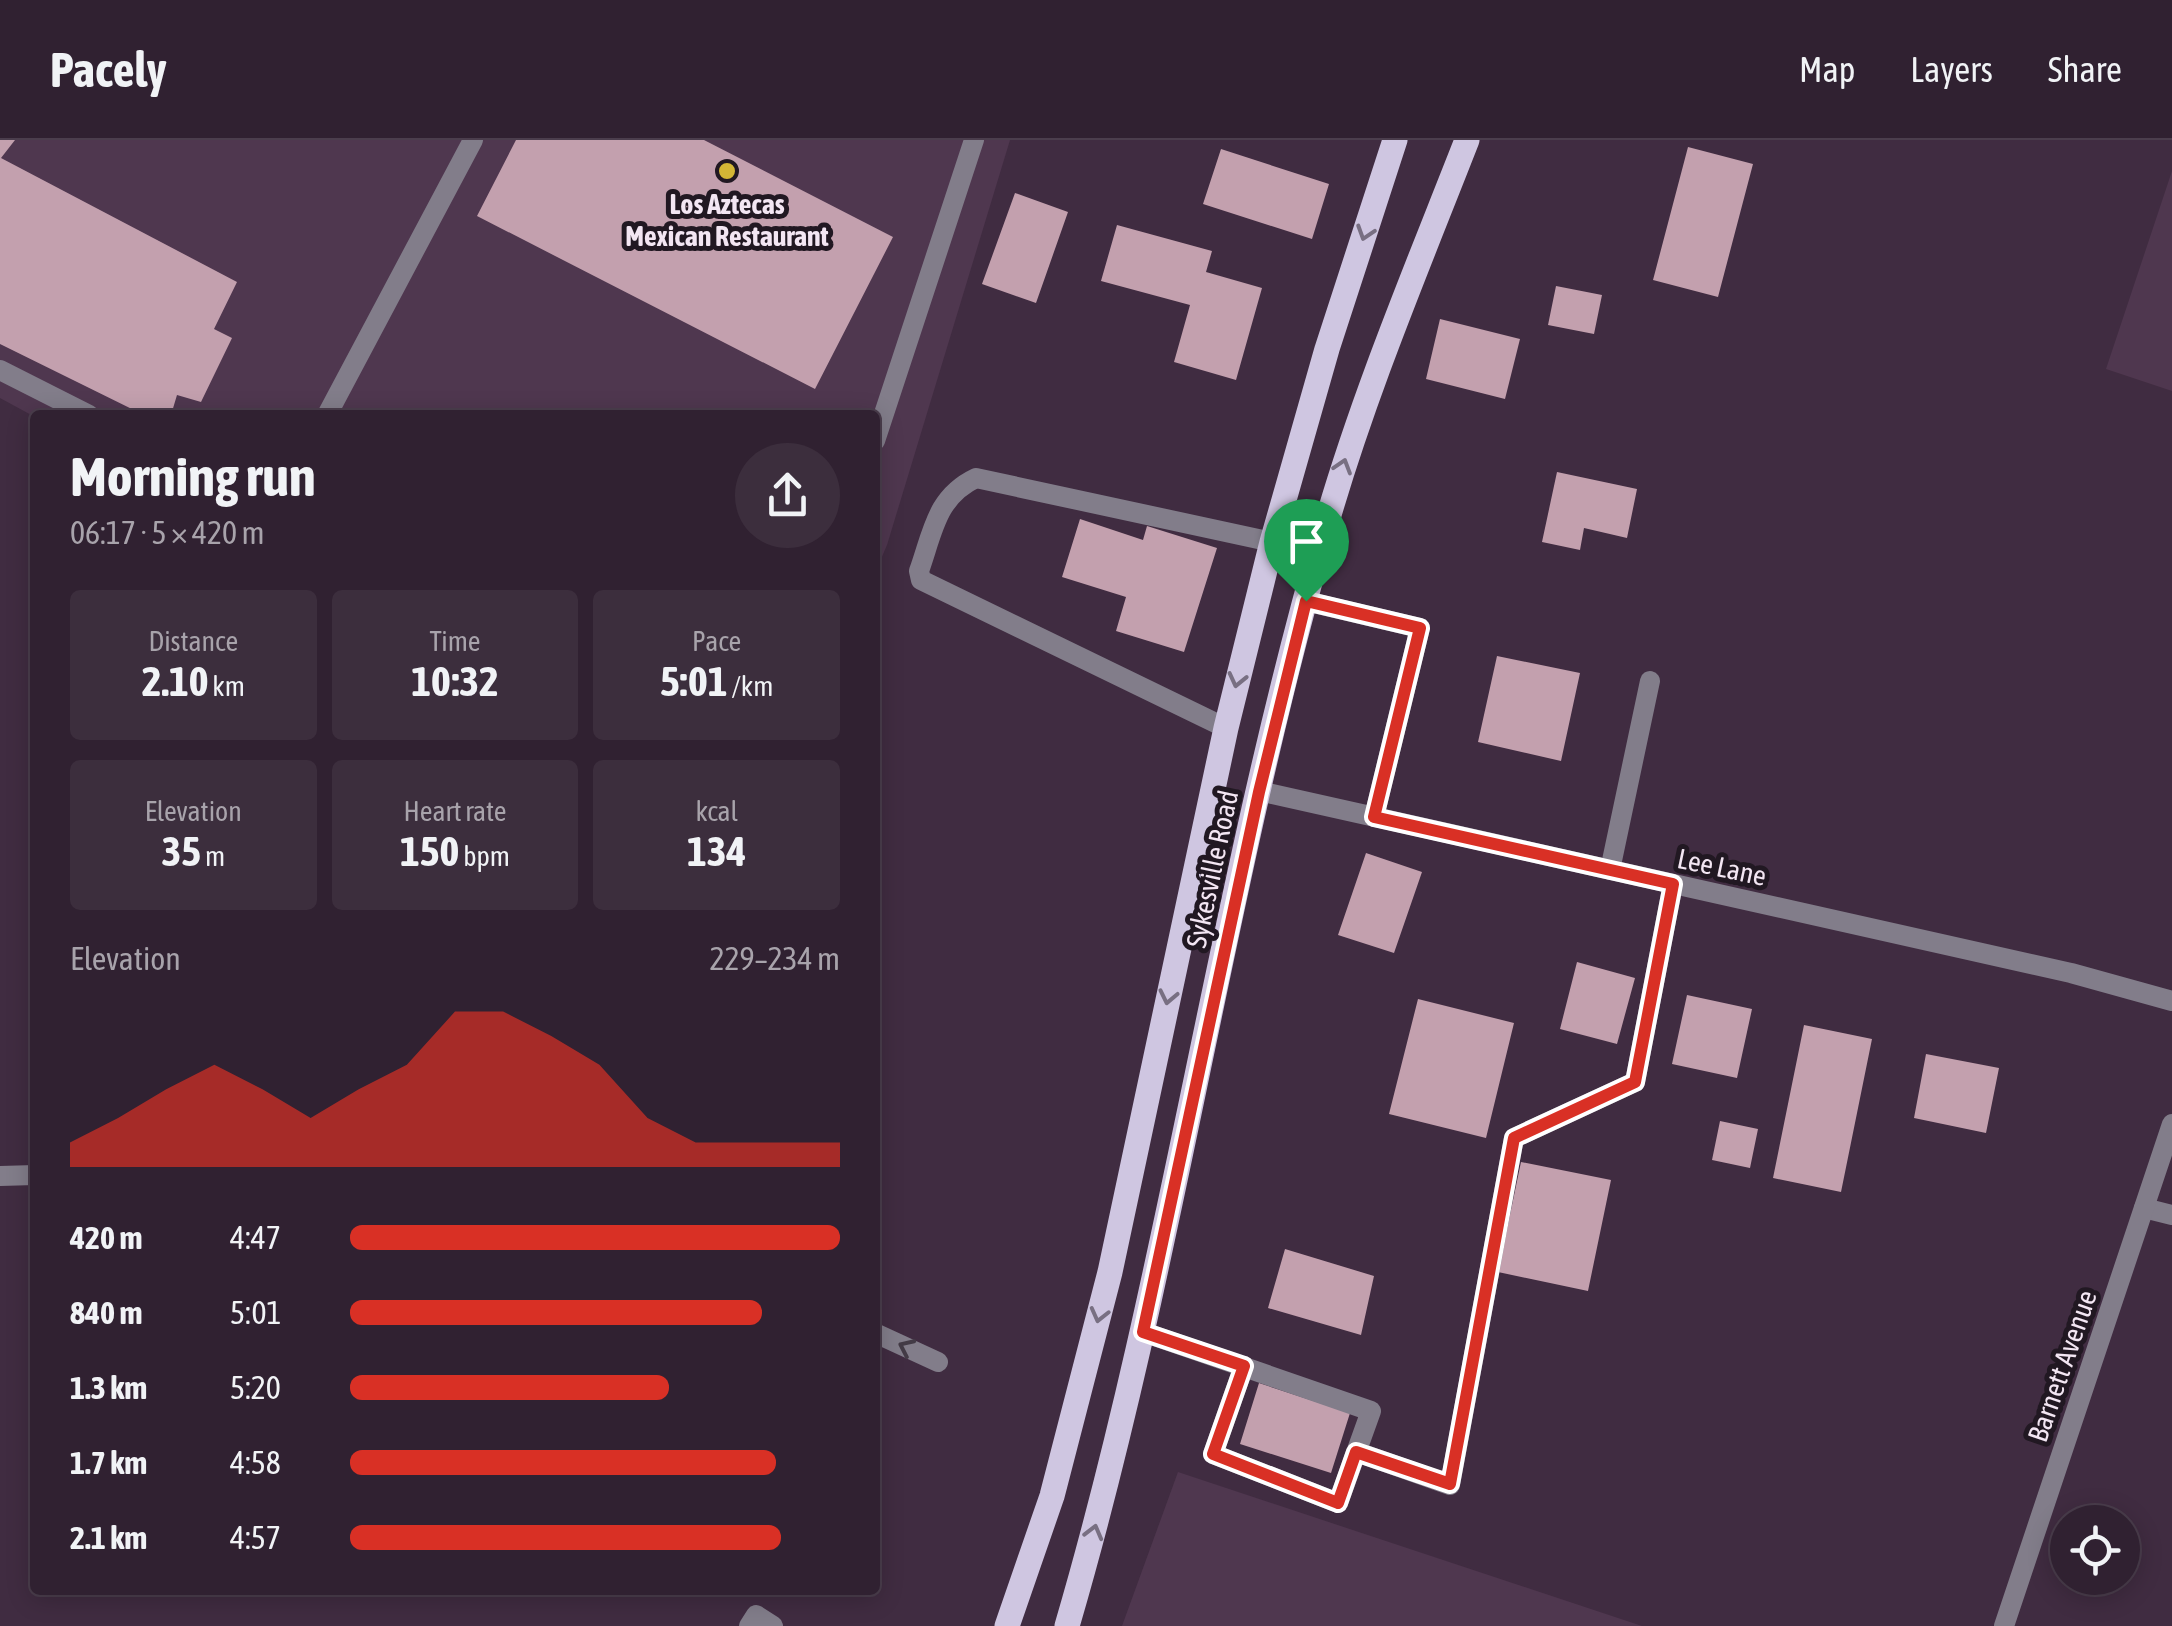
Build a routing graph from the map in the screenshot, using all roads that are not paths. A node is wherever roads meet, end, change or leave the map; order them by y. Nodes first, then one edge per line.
1 (473, 140) edge
2 (974, 140) edge
3 (1394, 140) edge
4 (1467, 140) edge
5 (0, 370) edge
6 (79, 410) edge
7 (330, 410) edge
8 (880, 426) edge
9 (1272, 542) junction
10 (1306, 601) junction
11 (1650, 681) dead end
12 (1226, 728) junction
13 (1259, 792) junction
14 (1374, 817) junction
15 (1610, 870) junction
16 (1673, 884) junction
17 (2172, 1001) edge
18 (2172, 1124) edge
19 (30, 1174) edge
20 (0, 1176) edge
21 (2144, 1208) junction
22 (2172, 1215) edge
23 (1143, 1332) junction
24 (880, 1335) edge
25 (938, 1362) dead end
26 (1244, 1366) junction
27 (1356, 1452) junction
28 (749, 1626) edge
29 (774, 1626) edge
30 (1007, 1626) edge
31 (1066, 1626) edge
32 (2004, 1626) edge

1 - 7 street
2 - 8 street
3 -> 9 main road, Sykesville Road
10 -> 4 main road, Sykesville Road
5 - 6 street
9 -> 12 main road, Sykesville Road
9 - 12 street
10 - 13 main road, Sykesville Road
10 - 14 street
11 - 15 street
12 -> 30 main road, Sykesville Road
13 - 14 street, Lee Lane
13 - 23 main road, Sykesville Road
14 - 15 street, Lee Lane
15 - 16 street, Lee Lane
16 - 17 street, Lee Lane
16 - 27 street
18 - 21 street, Barnett Avenue
19 - 20 street
21 - 22 street
21 - 32 street, Barnett Avenue
23 - 26 street
31 -> 23 main road, Sykesville Road
25 -> 24 street
26 - 27 street
26 - 27 street
28 - 29 street

